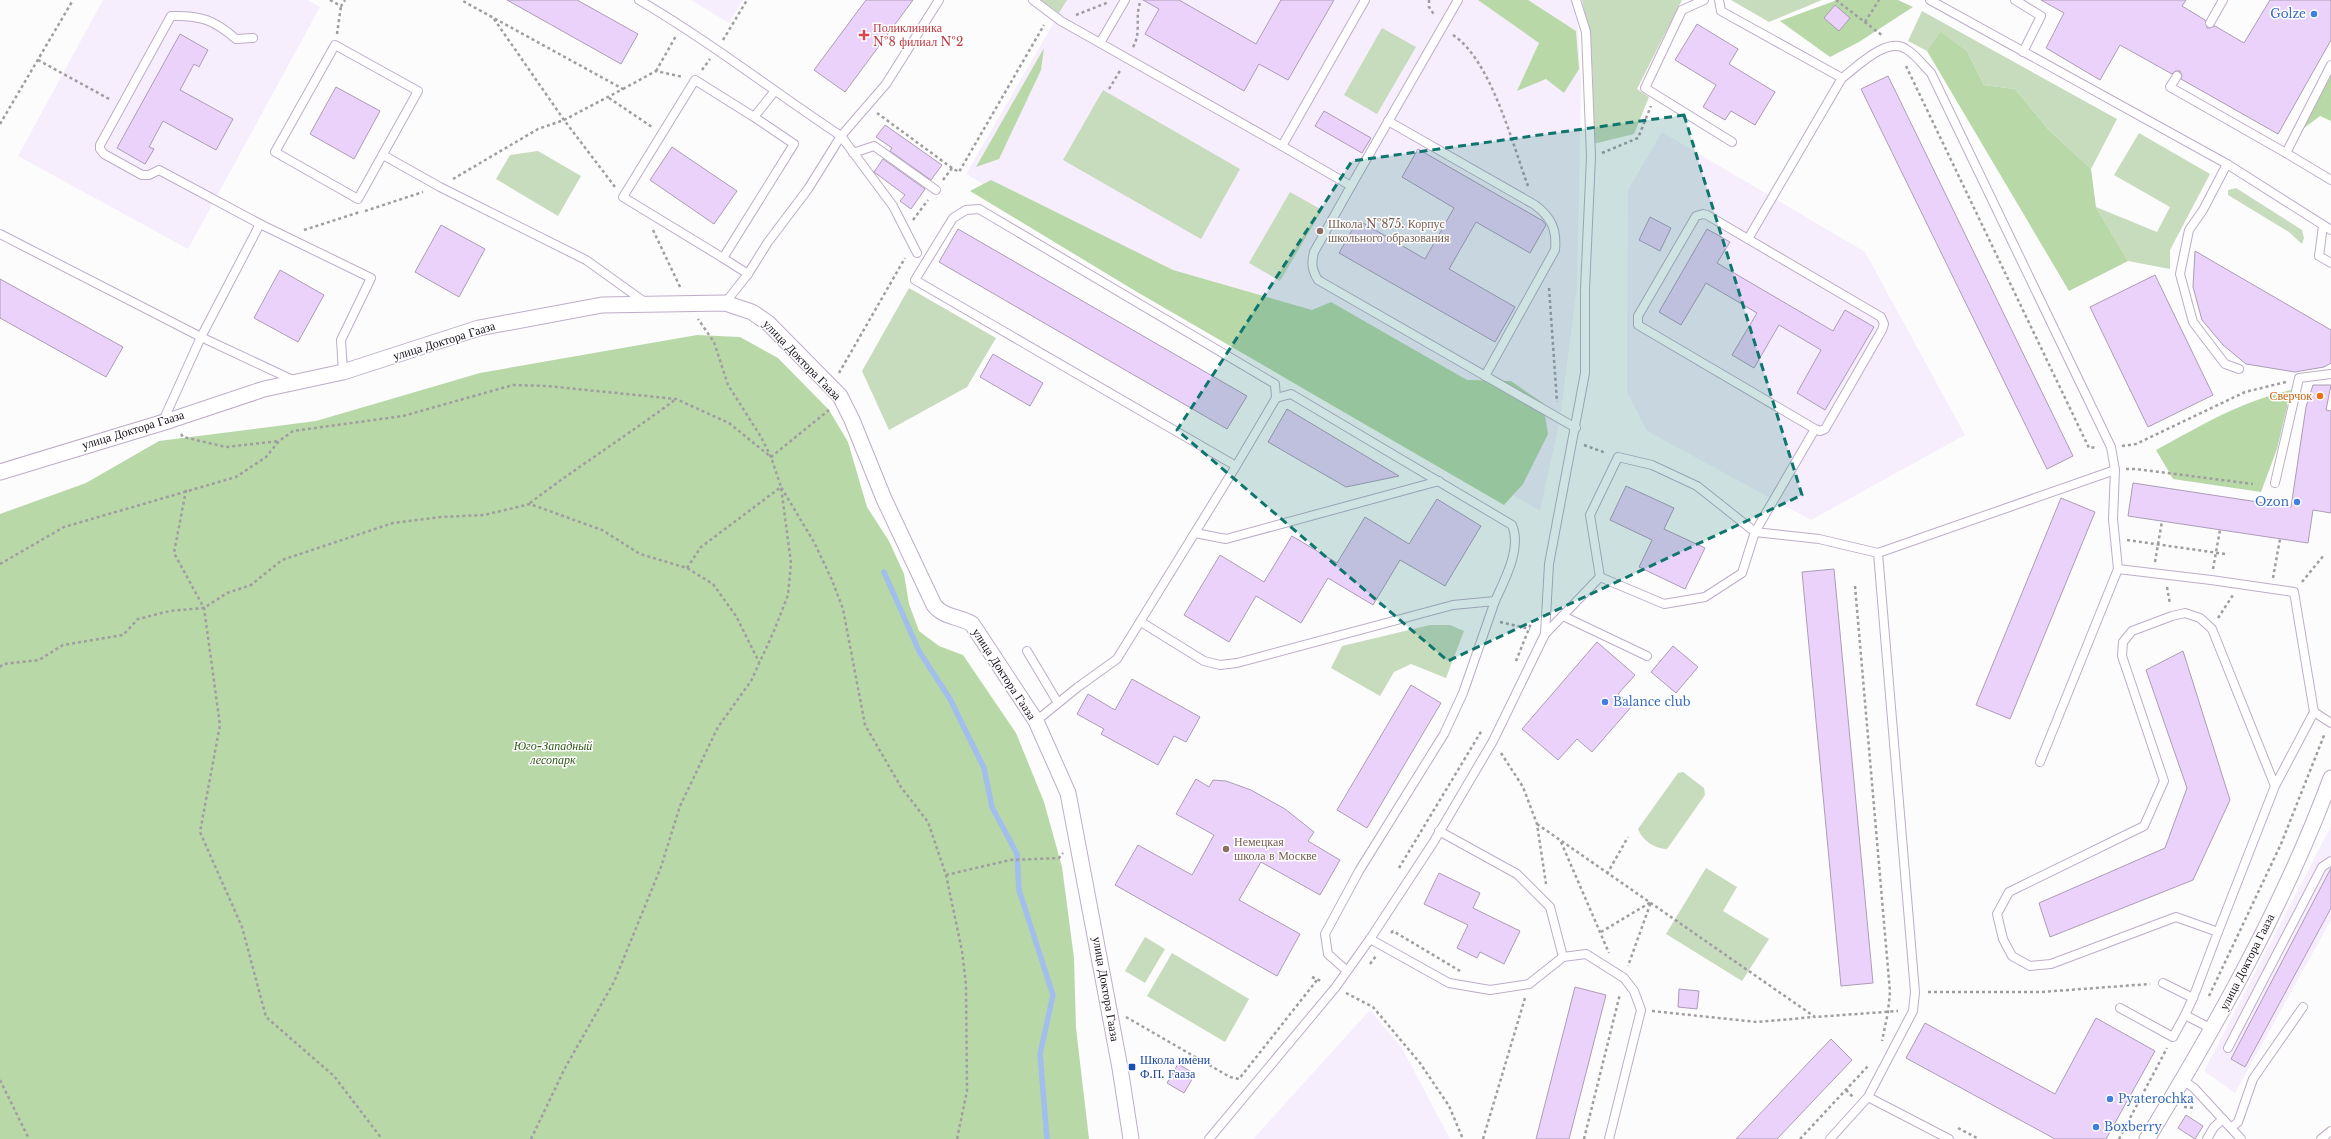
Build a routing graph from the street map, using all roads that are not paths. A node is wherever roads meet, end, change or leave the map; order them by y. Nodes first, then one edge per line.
1 (639, 0) edge
2 (939, 0) edge
3 (1033, 0) edge
4 (1125, 0) edge
5 (1365, 0) edge
6 (1458, 0) edge
7 (1576, 0) edge
8 (1704, 0) edge
9 (1719, 0) edge
10 (1930, 0) edge
11 (2015, 0) edge
12 (2223, 0) edge
13 (2210, 23) dead end
14 (253, 38) dead end
15 (1100, 43) junction
16 (2023, 52) junction
17 (2331, 65) edge
18 (2177, 76) dead end
19 (1842, 78) junction
20 (774, 92) junction
21 (754, 117) junction
22 (1388, 121) junction
23 (841, 136) junction
24 (1732, 142) dead end
25 (1282, 146) junction
26 (853, 153) junction
27 (2286, 153) junction
28 (383, 155) junction
29 (2227, 164) junction
30 (2331, 180) edge
31 (1351, 186) junction
32 (936, 190) dead end
33 (260, 224) junction
34 (2323, 226) junction
35 (2331, 230) edge
36 (0, 234) edge
37 (1748, 239) junction
38 (917, 252) dead end
39 (723, 258) junction
40 (2331, 263) edge
41 (748, 274) junction
42 (646, 303) junction
43 (725, 303) junction
44 (201, 338) junction
45 (2239, 369) dead end
46 (343, 372) junction
47 (2331, 374) edge
48 (1485, 376) junction
49 (298, 382) junction
50 (1276, 398) junction
51 (167, 421) junction
52 (1576, 428) junction
53 (1815, 429) junction
54 (1236, 466) junction
55 (2115, 470) junction
56 (0, 472) edge
57 (1439, 480) junction
58 (2275, 483) dead end
59 (1755, 532) junction
60 (1195, 533) junction
61 (1878, 553) junction
62 (2118, 569) junction
63 (1600, 577) junction
64 (1495, 601) junction
65 (1563, 616) junction
66 (1140, 622) junction
67 (1545, 634) junction
68 (1028, 652) dead end
69 (1647, 656) dead end
70 (1058, 703) junction
71 (2314, 712) junction
72 (1036, 721) junction
73 (2330, 722) edge
74 (2040, 762) dead end
75 (2274, 786) junction
76 (2329, 788) edge
77 (1439, 831) junction
78 (2331, 861) edge
79 (2218, 932) junction
80 (1370, 939) junction
81 (1563, 957) junction
82 (1347, 971) junction
83 (2163, 983) road end
84 (2194, 998) junction
85 (2303, 1007) dead end
86 (2120, 1008) dead end
87 (2185, 1015) junction
88 (2212, 1029) junction
89 (2228, 1048) dead end
90 (2183, 1080) junction
91 (1868, 1097) junction
92 (2223, 1120) junction
93 (2232, 1128) junction
94 (1131, 1139) edge
95 (1209, 1139) edge
96 (1609, 1139) edge
97 (1830, 1139) edge
98 (1949, 1139) edge
99 (2147, 1139) edge
100 (2207, 1139) edge
101 (2241, 1139) edge

1 - 20 lane
2 - 23 lane
3 - 15 lane
4 - 15 lane
5 - 25 lane
6 - 22 lane
7 - 52 lane
8 - 24 lane
9 - 19 lane
10 - 16 lane
11 - 16 lane
12 - 13 lane
14 - 33 lane
15 - 25 lane
16 - 29 lane
17 - 27 lane
18 - 27 lane
19 - 37 lane
19 - 55 lane
20 - 21 lane
20 - 23 lane
21 - 39 lane
21 - 39 lane
22 - 31 lane
22 - 48 lane
23 - 26 lane
23 - 41 lane
25 - 31 lane
26 - 32 lane
26 - 38 lane
27 - 30 lane
28 - 28 lane
28 - 42 lane
29 - 34 lane
29 - 45 lane
31 - 48 lane
33 - 44 lane
33 - 46 lane
34 - 35 lane
34 - 40 lane
36 - 44 lane
37 - 53 lane
37 - 53 lane
39 - 41 lane
41 - 43 lane
42 - 43 street, улица Доктора Гааза
42 - 46 street, улица Доктора Гааза
43 - 72 street, улица Доктора Гааза
44 - 49 lane
44 - 51 lane
46 - 49 street, улица Доктора Гааза
47 - 58 lane
48 - 52 lane
49 - 51 street, улица Доктора Гааза
50 - 54 lane
50 - 54 lane
50 - 57 lane
51 - 56 street, улица Доктора Гааза
52 - 67 lane
53 - 59 lane
54 - 60 lane
55 - 61 lane
55 - 62 lane
57 - 60 lane
57 - 64 lane
59 - 61 lane
59 - 63 lane
59 - 63 lane
60 - 66 lane
61 - 91 lane
62 - 71 lane
62 - 74 lane
63 - 65 lane
64 - 66 lane
64 - 82 lane
65 - 67 lane
65 - 69 lane
66 - 70 lane
67 - 77 lane
68 - 70 lane
70 - 72 lane
71 - 73 lane
71 - 75 lane
72 - 94 street, улица Доктора Гааза
75 - 79 lane
75 - 79 lane
76 - 88 street, улица Доктора Гааза
77 - 80 lane
77 - 81 lane
78 - 89 lane
79 - 84 lane
80 - 81 lane
80 - 82 lane
81 - 96 lane
82 - 95 lane
83 - 84 lane
84 - 87 lane
85 - 93 lane
86 - 87 lane
87 - 88 lane
88 - 90 street, улица Доктора Гааза
90 - 92 lane
90 - 99 street, улица Доктора Гааза
91 - 97 lane
91 - 98 lane
92 - 93 lane
92 - 100 lane
93 - 101 lane

